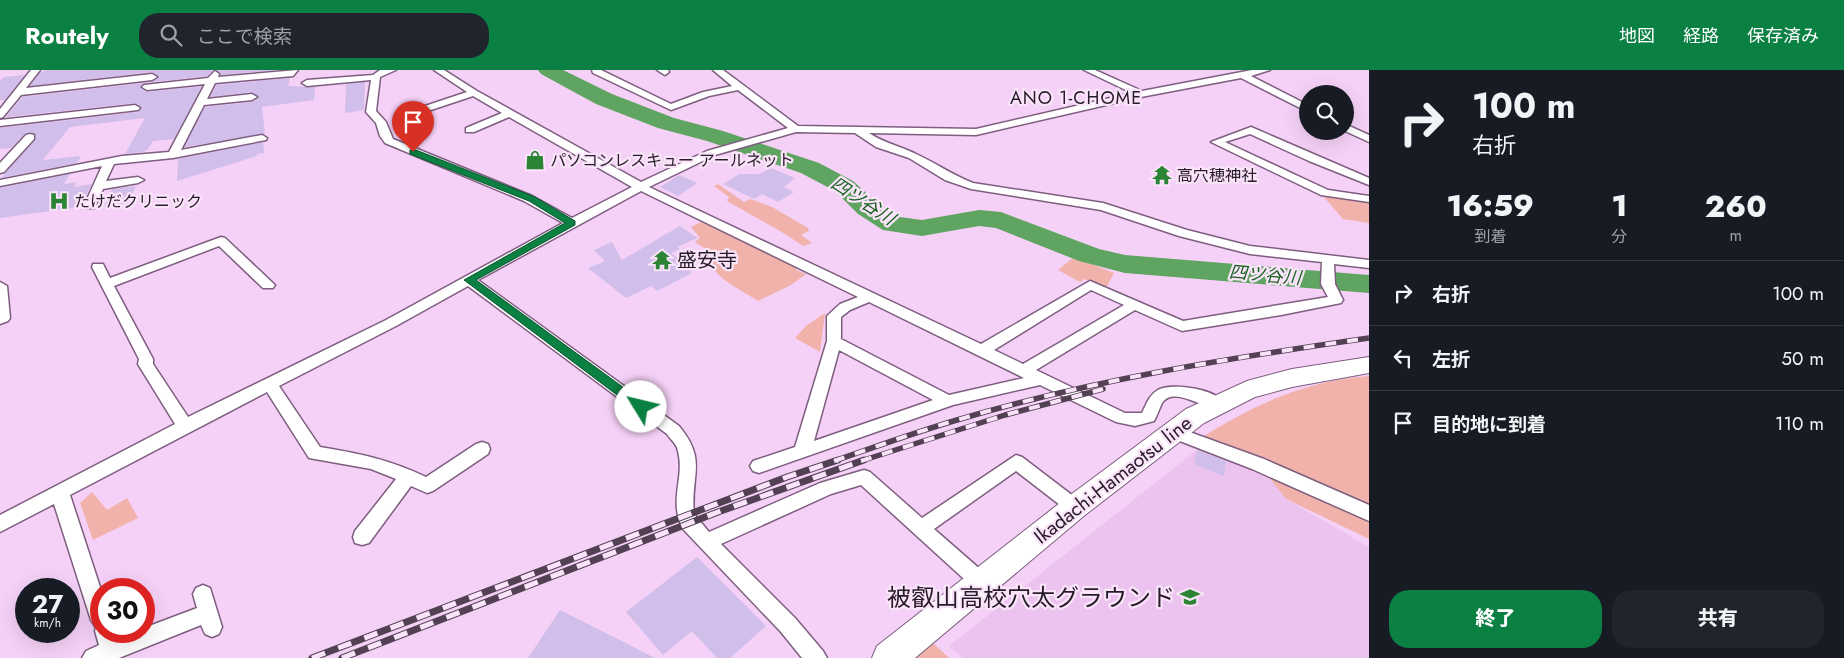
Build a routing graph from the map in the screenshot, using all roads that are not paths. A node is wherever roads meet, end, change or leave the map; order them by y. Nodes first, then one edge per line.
1 (36, 70) edge
2 (216, 70) edge
3 (294, 70) edge
4 (392, 70) edge
5 (438, 70) edge
6 (612, 70) edge
7 (717, 70) edge
8 (1088, 70) edge
9 (1266, 70) edge
10 (599, 73) edge
11 (154, 74) edge
12 (1244, 75) junction
13 (376, 76) junction
14 (212, 80) junction
15 (307, 83) dead end
16 (738, 87) junction
17 (19, 92) junction
18 (474, 93) junction
19 (1141, 94) junction
20 (141, 97) junction
21 (252, 97) dead end
22 (201, 102) junction
23 (1299, 104) edge
24 (428, 108) dead end
25 (509, 113) junction
26 (0, 115) edge
27 (129, 118) dead end
28 (0, 123) edge
29 (856, 129) junction
30 (470, 130) dead end
31 (796, 130) junction
32 (1354, 131) edge
33 (30, 136) dead end
34 (1368, 137) edge
35 (262, 138) dead end
36 (13, 154) junction
37 (173, 154) junction
38 (0, 156) edge
39 (109, 162) junction
40 (0, 170) edge
41 (138, 180) dead end
42 (1369, 182) edge
43 (0, 183) edge
44 (98, 186) junction
45 (642, 187) junction
46 (1369, 199) edge
47 (90, 206) dead end
48 (572, 223) junction
49 (1328, 260) junction
50 (1369, 264) edge
51 (98, 267) dead end
52 (469, 280) junction
53 (106, 284) junction
54 (268, 285) dead end
55 (1, 296) edge
56 (869, 297) junction
57 (1136, 304) junction
58 (0, 319) edge
59 (834, 341) junction
60 (983, 350) junction
61 (1369, 365) edge
62 (1024, 370) junction
63 (1042, 379) junction
64 (269, 384) junction
65 (948, 401) junction
66 (1217, 404) junction
67 (185, 426) junction
68 (1173, 432) junction
69 (482, 449) dead end
70 (802, 452) junction
71 (759, 466) dead end
72 (408, 476) junction
73 (60, 493) junction
74 (1075, 507) junction
75 (1369, 513) edge
76 (0, 524) edge
77 (921, 528) junction
78 (362, 537) dead end
79 (705, 542) junction
80 (982, 583) junction
81 (90, 586) edge
82 (208, 611) dead end
83 (103, 647) edge
84 (816, 658) edge
85 (889, 658) edge

1 - 17 street
2 - 14 street
3 - 14 street
4 - 13 street
5 - 18 street
6 - 10 street
7 - 16 street
8 - 19 street
9 - 12 street
10 - 16 street
11 - 17 street
11 - 20 street
12 - 19 street
12 - 23 street
13 - 15 street
13 - 48 street
14 - 20 street
14 - 22 street
16 - 31 street
17 - 26 street
18 - 24 street
18 - 25 street
19 - 29 street
20 - 27 street
20 - 28 street
21 - 22 street
22 - 37 street
25 - 30 street
25 - 45 street
29 - 31 street
29 - 49 street
31 - 45 street
32 - 34 street
33 - 36 street
35 - 37 street
36 - 38 street
36 - 40 street
37 - 39 street
39 - 43 street
39 - 44 street
41 - 44 street
42 - 46 street
44 - 47 street
45 - 48 street
45 - 56 street
48 - 52 street
49 - 50 street
49 - 57 street
51 - 53 street
52 - 64 street
52 - 79 street
53 - 54 street
53 - 67 street
55 - 58 street
56 - 59 street
56 - 60 street
57 - 60 street
57 - 62 street
59 - 65 street
59 - 70 street
60 - 62 street
61 - 66 main road, Ikadachi-Hamaotsu line
62 - 63 street
63 - 65 street
63 - 66 street
64 - 67 street
64 - 72 street
65 - 70 street
66 - 68 main road, Ikadachi-Hamaotsu line
67 - 73 street
68 - 74 main road, Ikadachi-Hamaotsu line
68 - 75 street
69 - 72 street
70 - 71 street
72 - 78 street
73 - 76 street
73 - 81 street
74 - 77 street
74 - 80 main road, Ikadachi-Hamaotsu line
77 - 79 street
77 - 80 street
79 - 84 street
80 - 85 main road, Ikadachi-Hamaotsu line
82 - 83 street

